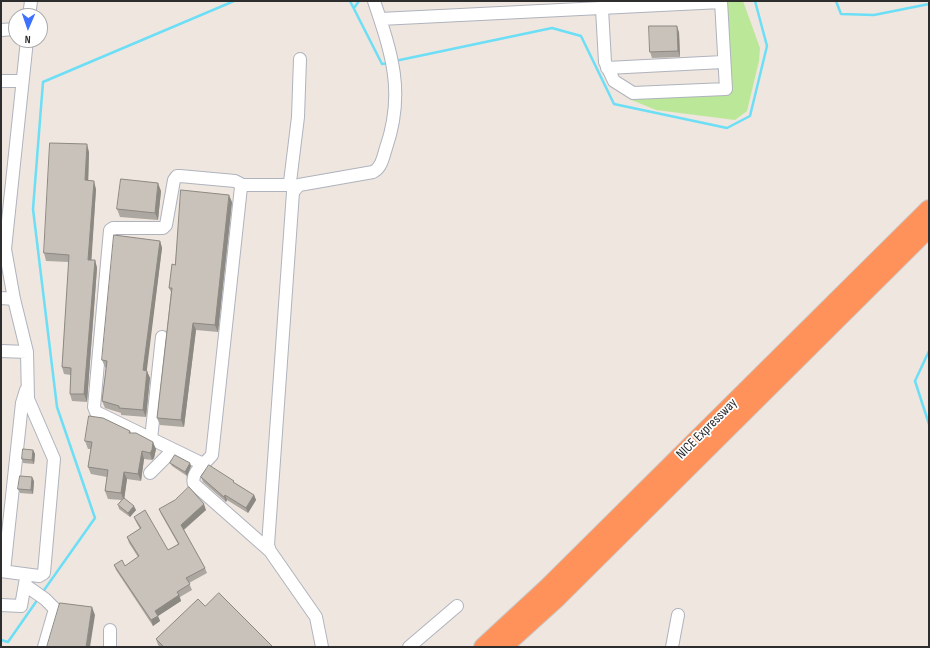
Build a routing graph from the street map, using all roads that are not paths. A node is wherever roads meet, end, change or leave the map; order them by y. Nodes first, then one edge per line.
1 (374, 1) edge
2 (721, 1) edge
3 (602, 8) junction
4 (380, 19) junction
5 (25, 48) edge
6 (300, 59) dead end
7 (723, 62) junction
8 (607, 68) junction
9 (1, 81) edge
10 (22, 81) junction
11 (240, 185) junction
12 (929, 209) edge
13 (929, 228) edge
14 (3, 249) edge
15 (1, 298) edge
16 (14, 299) junction
17 (162, 338) dead end
18 (1, 351) edge
19 (28, 352) junction
20 (28, 385) junction
21 (151, 439) junction
22 (173, 450) junction
23 (203, 464) junction
24 (150, 473) dead end
25 (270, 551) junction
26 (3, 571) edge
27 (26, 580) junction
28 (1, 605) edge
29 (457, 606) dead end
30 (678, 615) dead end
31 (110, 630) dead end
32 (44, 647) edge
33 (110, 647) edge
34 (322, 647) edge
35 (409, 647) edge
36 (483, 647) edge
37 (503, 647) edge
38 (672, 647) edge

1 - 4 street
2 - 3 street
2 - 7 street
3 - 4 street
3 - 8 street
4 - 25 street
5 - 10 street
6 - 11 street
7 - 8 street
7 - 8 street
9 - 10 street
10 - 14 street
11 - 21 street
11 - 23 street
12 - 36 highway, NICE Expressway
13 - 37 highway, NICE Expressway
14 - 16 street
15 - 16 street
16 - 19 street
17 - 21 street
18 - 19 street
19 - 20 street
20 - 26 street
20 - 27 street
21 - 22 street
22 - 23 street
22 - 24 street
23 - 25 street
25 - 34 street
26 - 27 street
27 - 28 street
27 - 32 street
29 - 35 street
30 - 38 street
31 - 33 street

